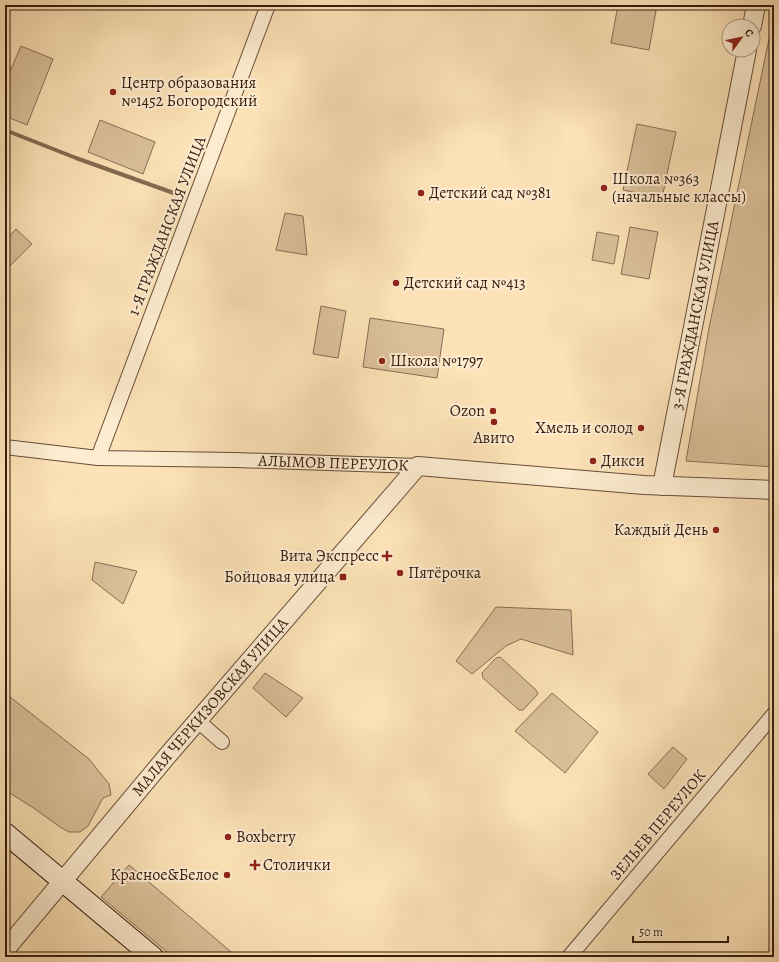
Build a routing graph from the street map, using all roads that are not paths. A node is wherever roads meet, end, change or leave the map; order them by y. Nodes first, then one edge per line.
1 (268, 5) edge
2 (756, 5) edge
3 (754, 18) edge
4 (745, 58) edge
5 (5, 447) edge
6 (98, 458) junction
7 (418, 466) junction
8 (662, 486) junction
9 (774, 490) edge
10 (774, 714) edge
11 (198, 721) junction
12 (222, 742) dead end
13 (5, 833) edge
14 (63, 881) junction
15 (5, 950) edge
16 (153, 957) edge
17 (569, 957) edge

1 - 6 street, 1-Я ГРАЖДАНСКАЯ УЛИЦА
2 - 3 street
4 - 8 street, 3-Я ГРАЖДАНСКАЯ УЛИЦА
5 - 6 street, АЛЫМОВ ПЕРЕУЛОК
6 - 7 street, АЛЫМОВ ПЕРЕУЛОК
7 - 8 street, АЛЫМОВ ПЕРЕУЛОК
7 - 11 street, МАЛАЯ ЧЕРКИЗОВСКАЯ УЛИЦА
8 - 9 street
10 - 17 street, ЗЕЛЬЕВ ПЕРЕУЛОК
11 - 12 street
11 - 14 street, МАЛАЯ ЧЕРКИЗОВСКАЯ УЛИЦА
13 - 14 main road
14 - 15 street, МАЛАЯ ЧЕРКИЗОВСКАЯ УЛИЦА
14 - 16 main road

